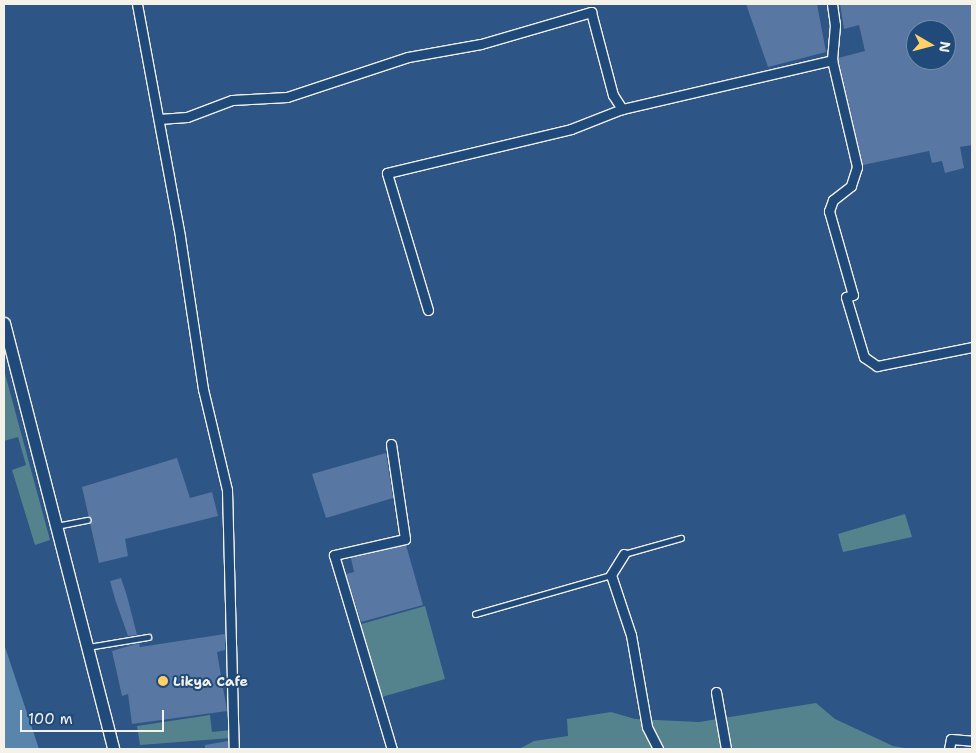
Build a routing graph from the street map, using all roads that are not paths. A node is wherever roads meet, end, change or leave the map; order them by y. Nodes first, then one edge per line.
1 (137, 4) edge
2 (832, 4) edge
3 (832, 60) junction
4 (622, 109) junction
5 (159, 119) junction
6 (428, 310) dead end
7 (4, 323) edge
8 (972, 347) edge
9 (391, 444) dead end
10 (87, 520) dead end
11 (56, 526) junction
12 (682, 538) dead end
13 (624, 554) joint
14 (611, 575) junction
15 (475, 614) dead end
16 (148, 637) dead end
17 (87, 647) junction
18 (716, 692) dead end
19 (972, 741) edge
20 (113, 749) edge
21 (234, 749) edge
22 (392, 749) edge
23 (658, 749) edge
24 (726, 749) edge
25 (949, 749) edge

1 - 5 street
2 - 3 street
3 - 4 street
3 - 8 street
4 - 5 street
4 - 6 street
5 - 21 street
7 - 11 street
9 - 22 street
10 - 11 lane
11 - 17 street
12 - 13 lane
13 - 14 street
14 - 15 lane
14 - 23 street
16 - 17 lane
17 - 20 street
18 - 24 street
19 - 25 street

